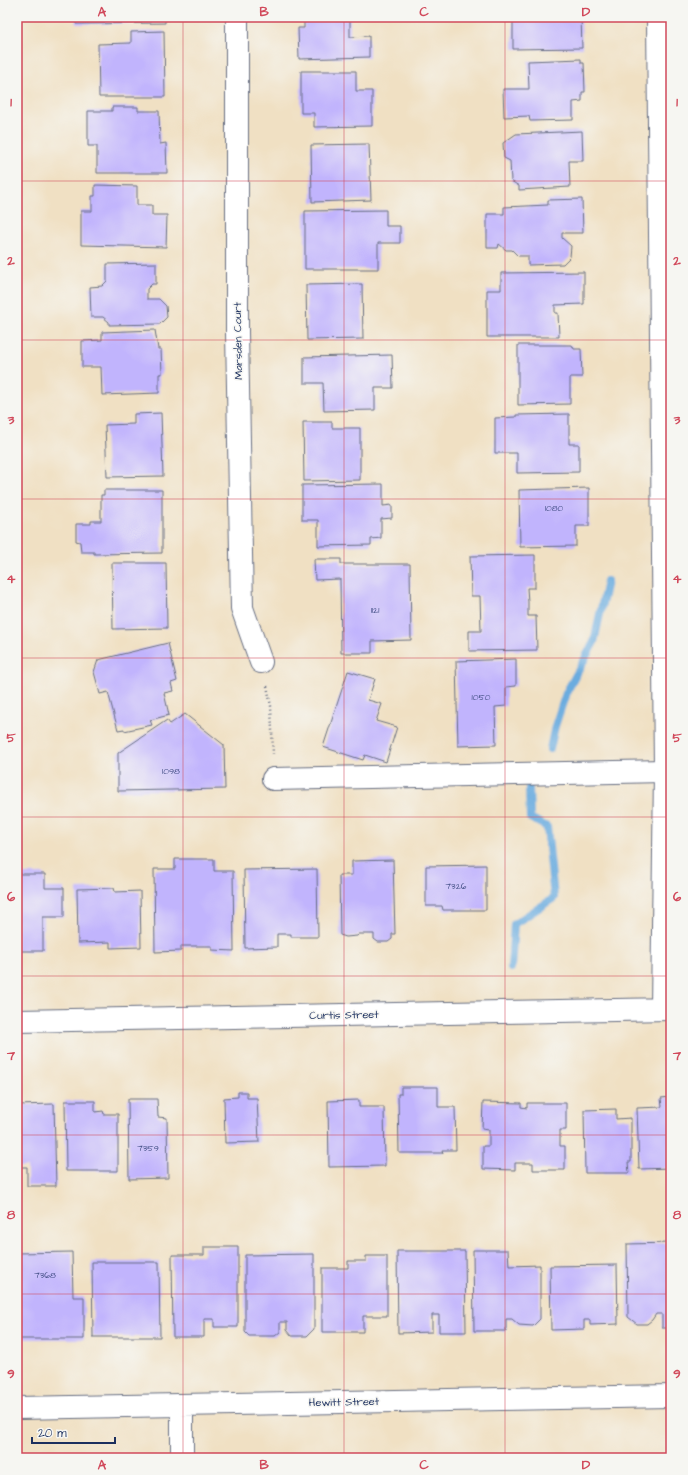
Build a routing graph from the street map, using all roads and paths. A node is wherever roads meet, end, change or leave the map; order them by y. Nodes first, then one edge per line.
1 (237, 17) edge
2 (658, 17) edge
3 (261, 662) joint
4 (665, 771) junction
5 (273, 779) joint
6 (667, 1009) edge
7 (17, 1021) edge
8 (671, 1396) edge
9 (182, 1404) junction
10 (17, 1408) edge
11 (182, 1458) edge

1 - 3 street, Marsden Court
2 - 4 street
3 - 5 path
4 - 5 street
4 - 6 street
6 - 7 street, Curtis Street
8 - 9 street, Hewitt Street
9 - 10 street, Hewitt Street
9 - 11 street

